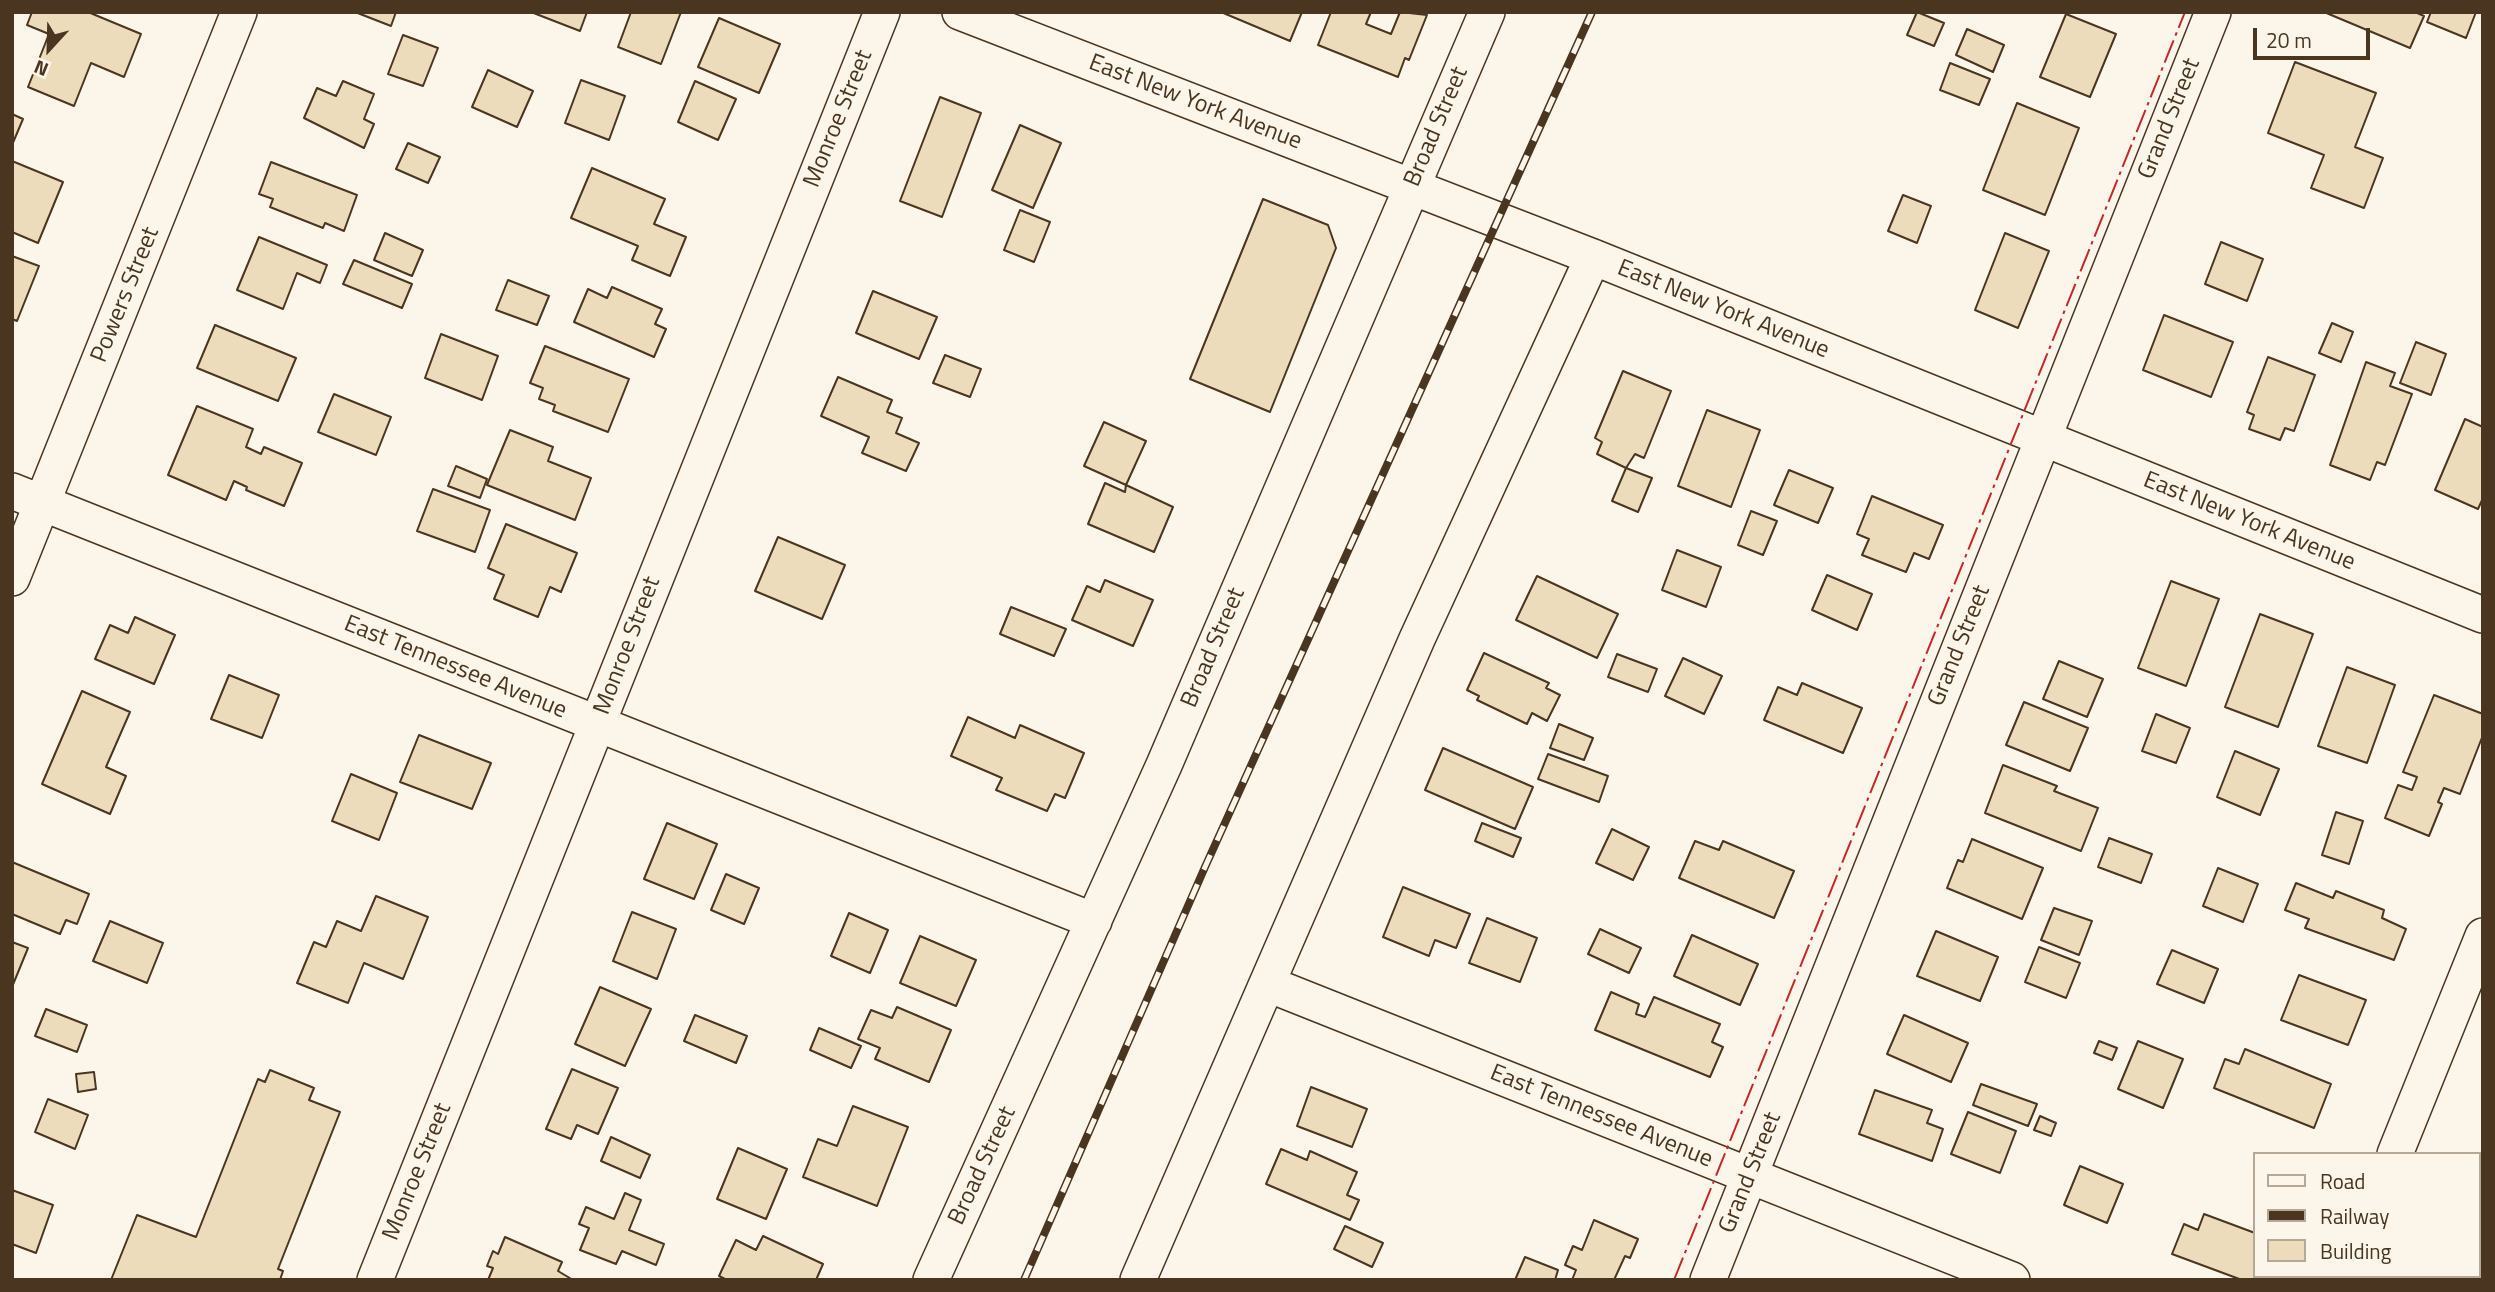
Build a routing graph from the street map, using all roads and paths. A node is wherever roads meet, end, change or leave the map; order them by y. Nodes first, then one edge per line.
1 (239, 12) edge
2 (882, 12) edge
3 (960, 12) edge
4 (1487, 12) edge
5 (2213, 12) edge
6 (1412, 186) junction
7 (1593, 257) junction
8 (2042, 439) junction
9 (28, 497) edge
10 (12, 578) edge
11 (2483, 615) edge
12 (597, 725) junction
13 (1094, 921) junction
14 (2483, 936) edge
15 (1268, 984) junction
16 (2396, 1152) edge
17 (1749, 1176) junction
18 (374, 1280) edge
19 (930, 1280) edge
20 (1138, 1280) edge
21 (1708, 1280) edge
22 (2012, 1280) edge

1 - 9 street, Powers Street
2 - 12 street, Monroe Street
3 - 6 street, East New York Avenue
4 - 6 street, Broad Street
5 - 8 street, Grand Street
6 - 7 street, East New York Avenue
6 - 13 street, Broad Street
7 - 8 street, East New York Avenue
7 - 15 street
8 - 11 street, East New York Avenue
8 - 17 street, Grand Street
9 - 10 street, Powers Street
9 - 12 street, East Tennessee Avenue
12 - 13 street, East Tennessee Avenue
12 - 18 street, Monroe Street
13 - 19 street, Broad Street
14 - 16 street
15 - 17 street, East Tennessee Avenue
15 - 20 street
17 - 21 street, Grand Street
17 - 22 street, East Tennessee Avenue

